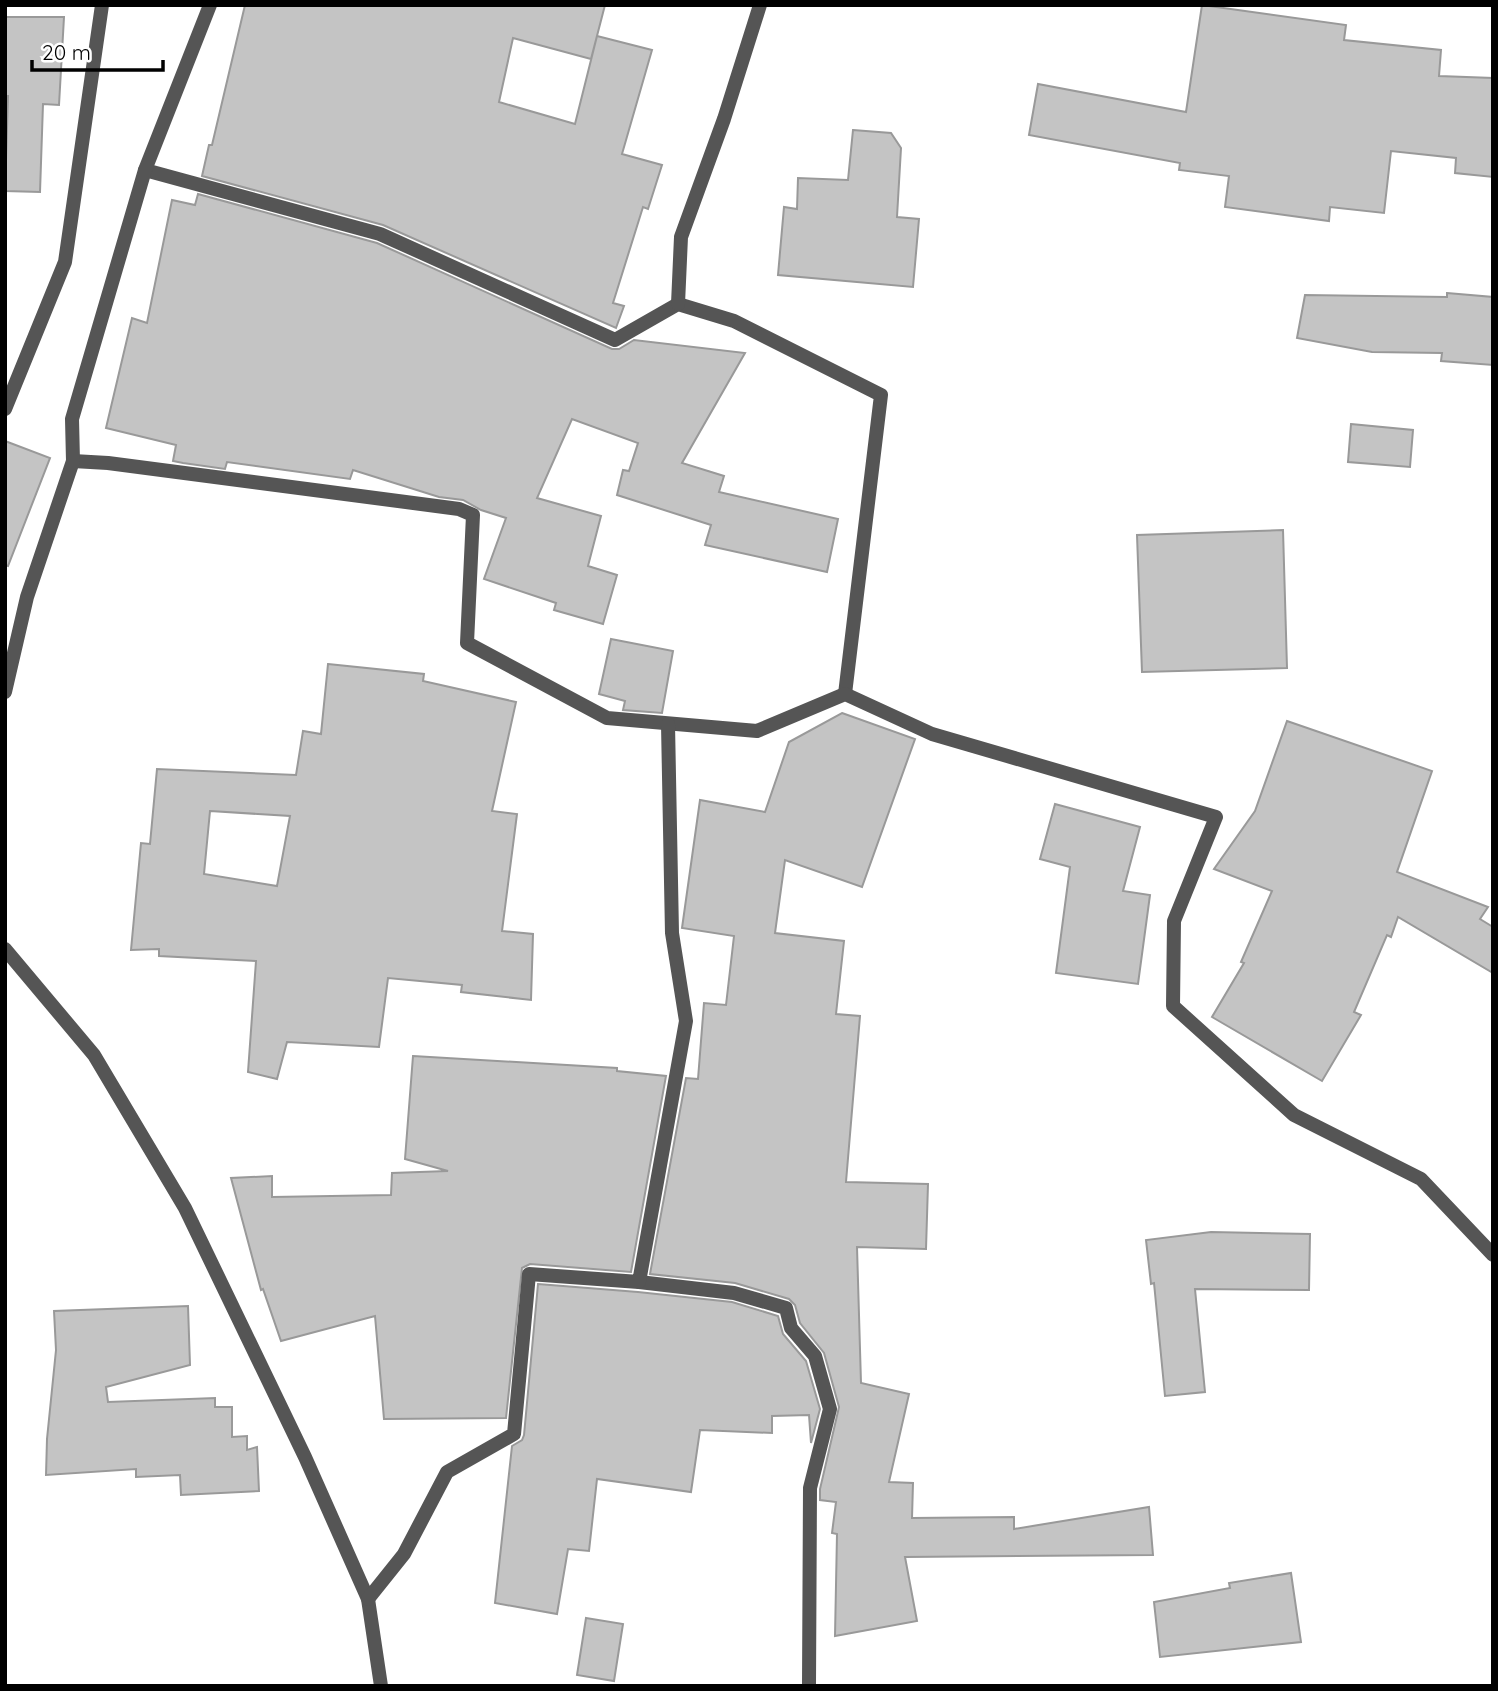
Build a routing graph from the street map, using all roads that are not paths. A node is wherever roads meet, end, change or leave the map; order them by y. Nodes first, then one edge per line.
1 (102, 5) edge
2 (210, 5) edge
3 (760, 5) edge
4 (145, 170) junction
5 (678, 304) junction
6 (5, 409) edge
7 (74, 461) junction
8 (5, 692) edge
9 (845, 694) junction
10 (668, 723) junction
11 (5, 949) edge
12 (1493, 1255) edge
13 (639, 1282) junction
14 (368, 1599) junction
15 (382, 1686) edge
16 (809, 1686) edge

1 - 6 street
2 - 4 street
3 - 5 street
4 - 5 street
4 - 7 street
5 - 9 street
7 - 8 street
7 - 10 street
9 - 10 street
9 - 12 street
10 - 13 street
11 - 14 street
13 - 14 street
13 - 16 street
14 - 15 street

